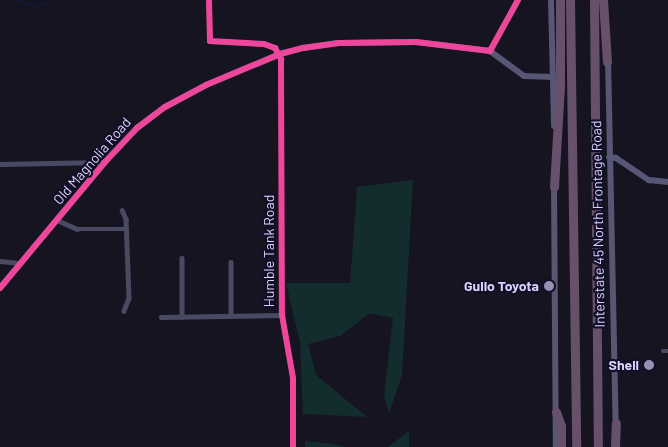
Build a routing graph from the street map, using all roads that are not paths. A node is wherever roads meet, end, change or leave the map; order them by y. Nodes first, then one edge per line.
1 (209, 0) edge
2 (518, 0) edge
3 (551, 0) edge
4 (560, 0) edge
5 (570, 0) edge
6 (594, 0) edge
7 (603, 0) edge
8 (607, 0) edge
9 (490, 51) junction
10 (280, 54) junction
11 (607, 62) junction
12 (553, 77) junction
13 (609, 157) junction
14 (105, 162) junction
15 (0, 164) edge
16 (668, 182) edge
17 (554, 186) junction
18 (122, 210) dead end
19 (57, 220) junction
20 (127, 229) junction
21 (182, 258) dead end
22 (0, 261) edge
23 (231, 262) dead end
24 (19, 263) junction
25 (0, 288) edge
26 (124, 311) dead end
27 (282, 315) junction
28 (231, 316) junction
29 (161, 317) dead end
30 (182, 317) junction
31 (556, 412) junction
32 (616, 423) joint
33 (293, 447) edge
34 (556, 447) edge
35 (561, 447) edge
36 (576, 447) edge
37 (598, 447) edge
38 (616, 447) edge

1 - 10 street
2 - 9 main road
3 - 12 main road
4 - 17 highway
5 - 36 highway
6 - 37 highway
7 - 11 highway
8 - 11 main road, Interstate 45 North Frontage Road
9 - 10 main road, Old Magnolia Road
9 - 12 main road
10 - 14 main road, Old Magnolia Road
10 - 27 street, Humble Tank Road
11 - 13 main road, Interstate 45 North Frontage Road
12 - 17 main road
13 - 16 main road
13 - 32 main road, Interstate 45 North Frontage Road
14 - 15 street
14 - 19 main road, Old Magnolia Road
17 - 31 main road
18 - 20 street
19 - 20 street
19 - 24 main road, Old Magnolia Road
20 - 26 street
21 - 30 street
22 - 24 street
23 - 28 street
24 - 25 main road, Old Magnolia Road
27 - 28 street
27 - 33 street, Humble Tank Road
28 - 30 street
29 - 30 street
31 - 34 main road
31 - 35 highway
32 - 38 highway

